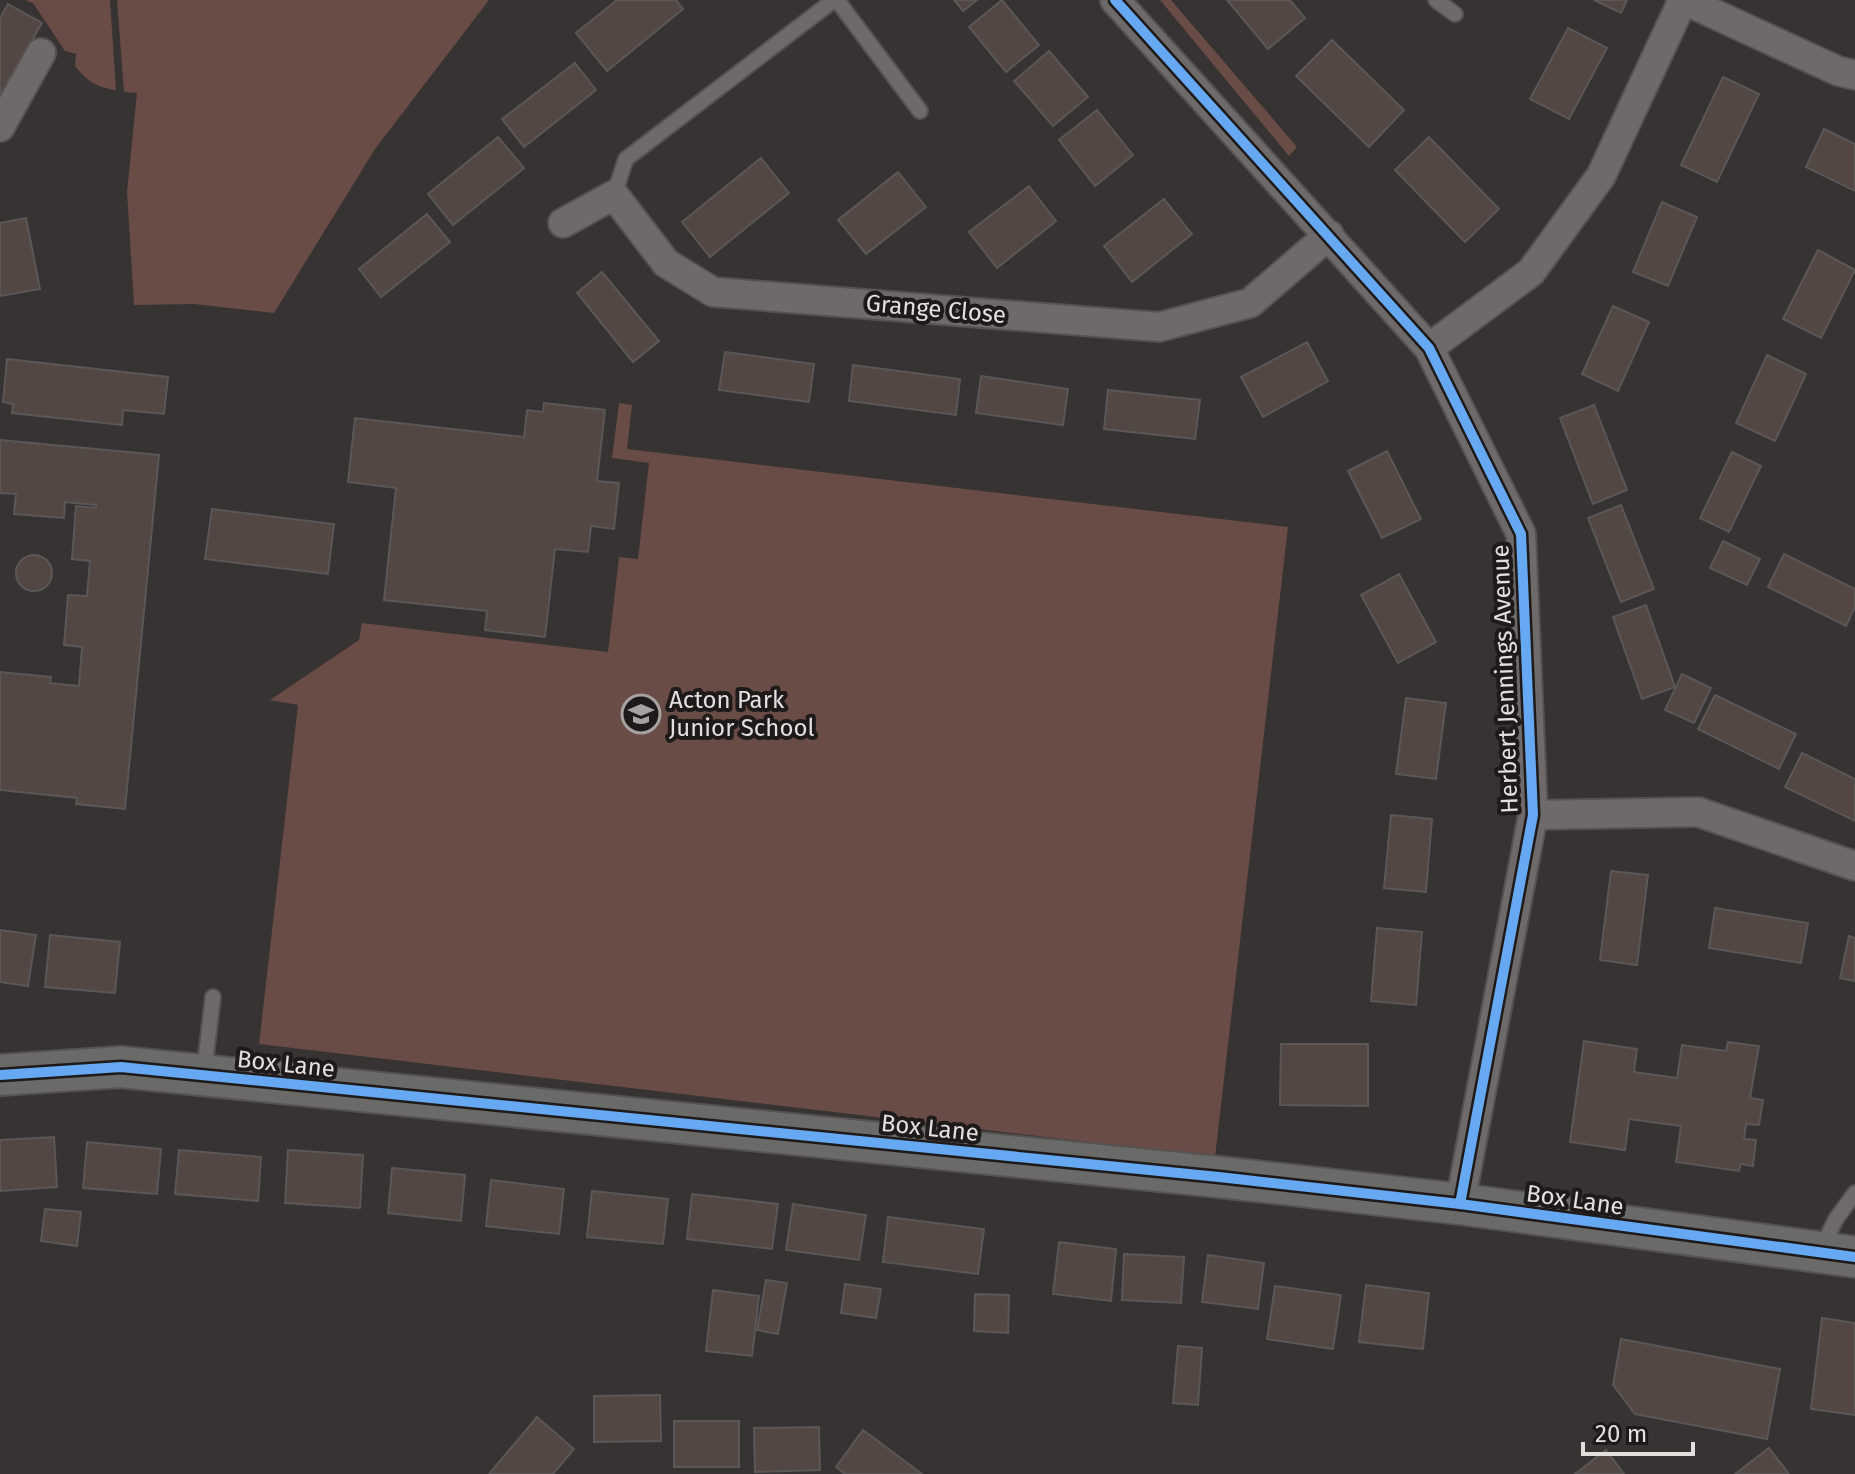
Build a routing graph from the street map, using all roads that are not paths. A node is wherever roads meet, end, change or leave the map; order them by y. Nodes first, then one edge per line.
1 (835, 0) edge
2 (1115, 0) edge
3 (1436, 0) edge
4 (1683, 0) edge
5 (1455, 14) dead end
6 (41, 53) dead end
7 (1855, 75) edge
8 (920, 111) dead end
9 (0, 127) edge
10 (614, 195) junction
11 (563, 223) dead end
12 (1329, 235) junction
13 (1429, 348) junction
14 (1533, 815) junction
15 (1855, 866) edge
16 (213, 997) dead end
17 (0, 1075) edge
18 (203, 1076) junction
19 (1855, 1193) edge
20 (1460, 1204) junction
21 (1838, 1254) edge

1 - 8 lane
1 - 10 lane
2 - 12 street, Herbert Jennings Avenue
3 - 5 lane
4 - 7 street
4 - 13 street
6 - 9 street
10 - 11 street
10 - 12 street, Grange Close
12 - 13 street, Herbert Jennings Avenue
13 - 14 street, Herbert Jennings Avenue
14 - 15 street
14 - 20 street, Herbert Jennings Avenue
16 - 18 lane
17 - 18 street, Box Lane
18 - 20 street, Box Lane
19 - 21 lane
20 - 21 street, Box Lane

